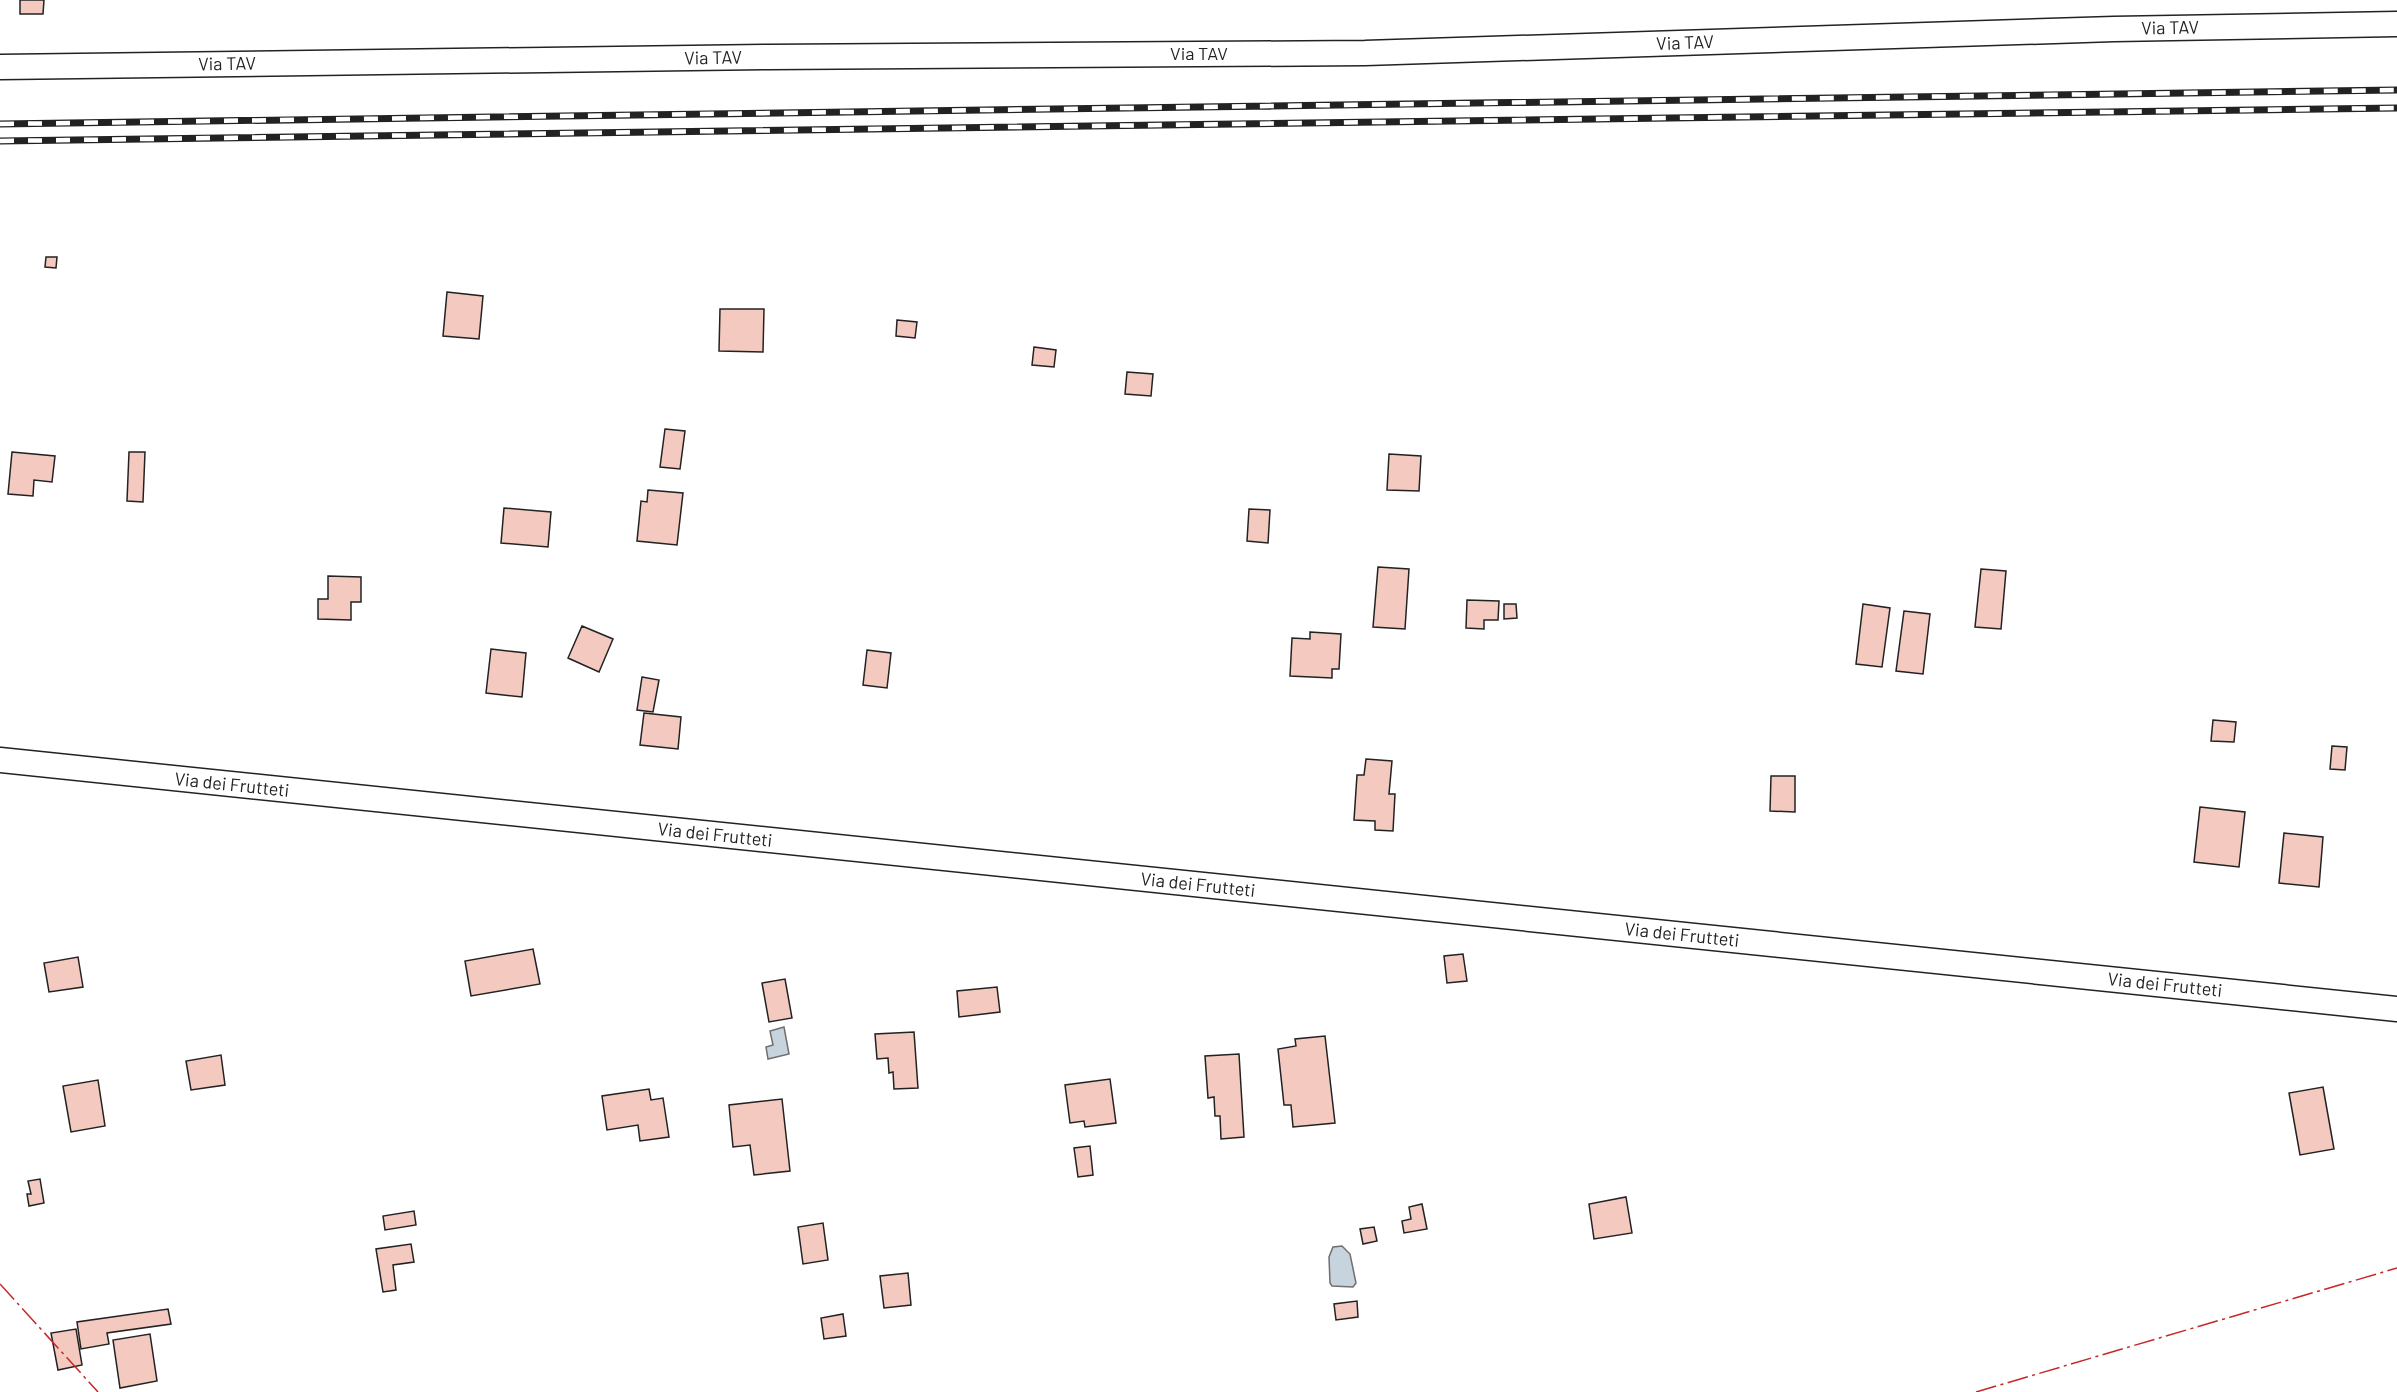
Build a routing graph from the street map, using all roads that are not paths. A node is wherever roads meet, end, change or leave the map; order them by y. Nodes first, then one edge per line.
1 (2397, 24) edge
2 (0, 68) edge
3 (0, 760) edge
4 (2397, 1009) edge

1 - 2 street, Via TAV
3 - 4 street, Via dei Frutteti

